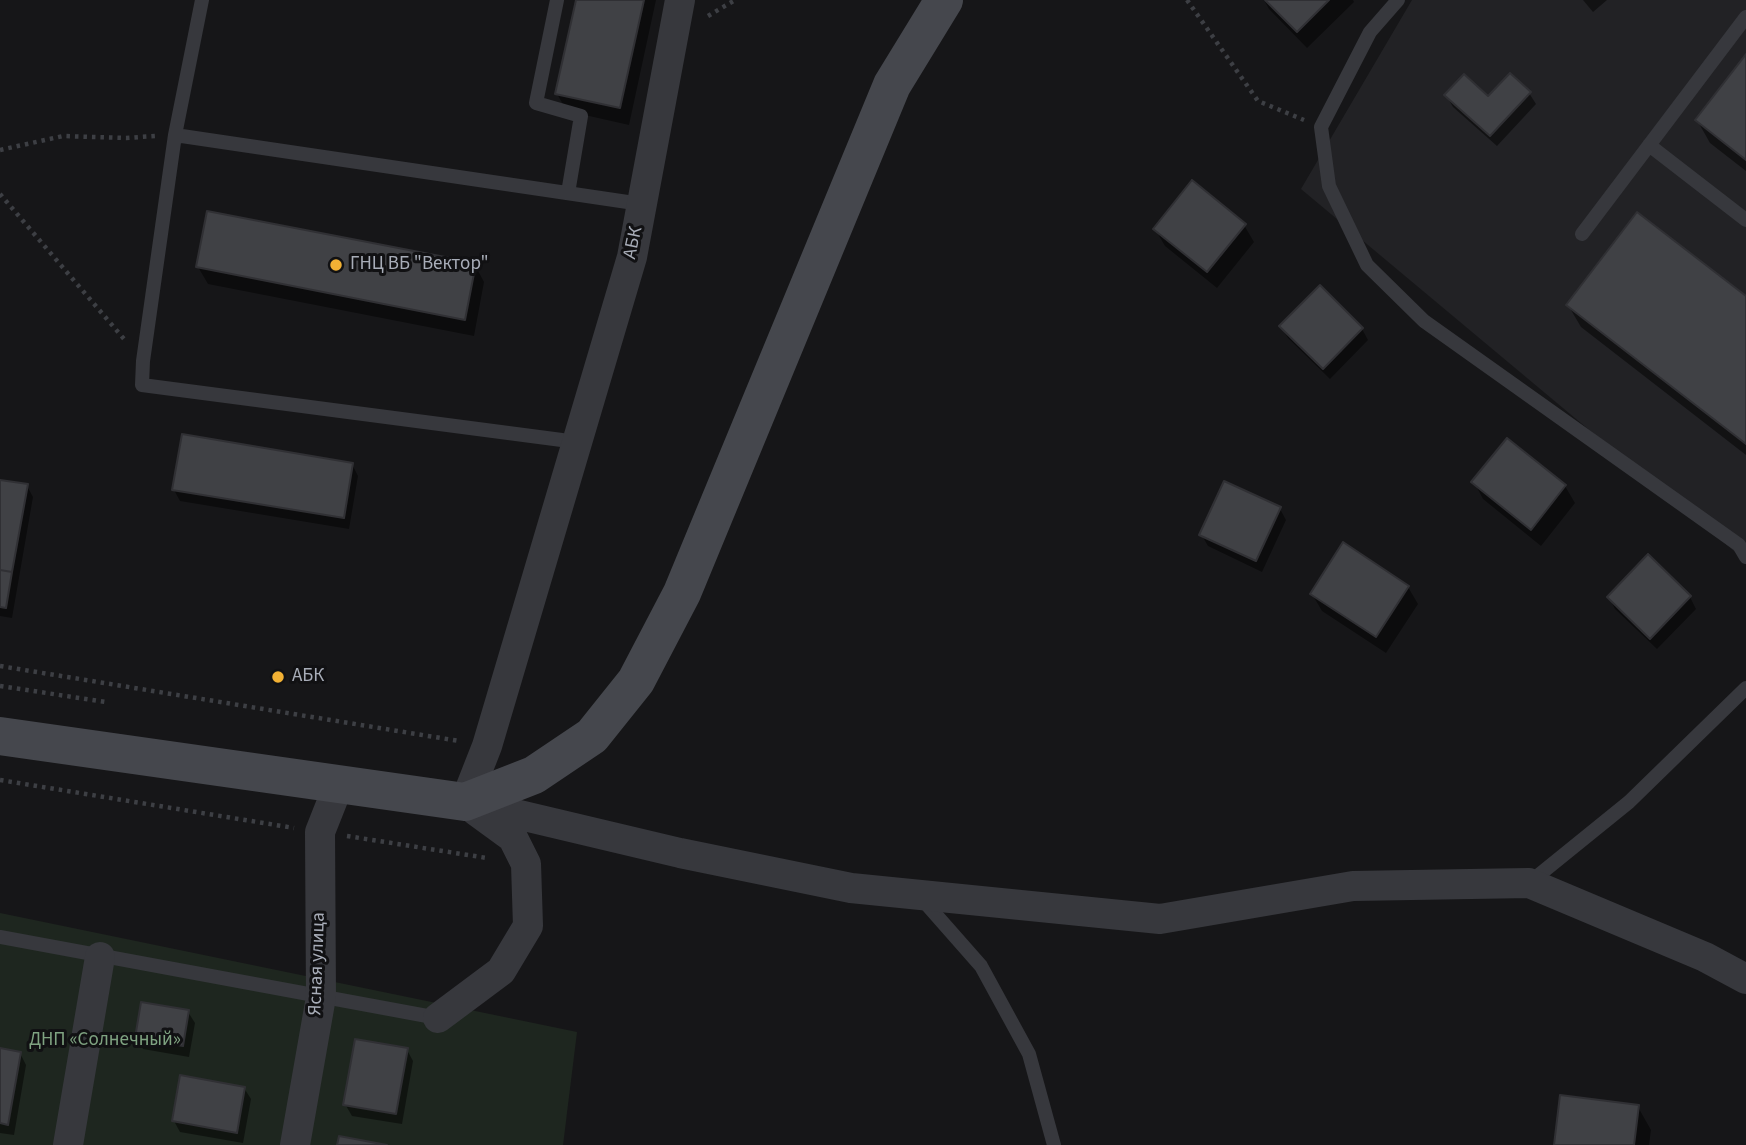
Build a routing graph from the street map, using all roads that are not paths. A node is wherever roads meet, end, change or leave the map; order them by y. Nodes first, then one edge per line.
1 (202, 0) edge
2 (557, 0) edge
3 (680, 0) edge
4 (944, 0) edge
5 (1398, 0) edge
6 (1746, 17) edge
7 (175, 135) junction
8 (1649, 145) junction
9 (568, 193) junction
10 (642, 204) junction
11 (1746, 220) edge
12 (1581, 234) dead end
13 (577, 442) junction
14 (1746, 557) edge
15 (1746, 688) edge
16 (0, 736) edge
17 (340, 784) junction
18 (465, 802) junction
19 (1529, 883) junction
20 (919, 895) junction
21 (0, 937) edge
22 (100, 957) junction
23 (1746, 979) edge
24 (321, 998) junction
25 (438, 1018) joint
26 (68, 1145) edge
27 (295, 1145) edge
28 (1054, 1145) edge

1 - 7 lane
2 - 9 lane
3 - 10 street, АБК
4 - 18 street
5 - 14 lane
6 - 8 lane
7 - 9 lane
7 - 13 lane
8 - 11 lane
8 - 12 lane
9 - 10 lane
10 - 13 street, АБК
13 - 18 street, АБК
15 - 19 lane
16 - 17 street
17 - 18 street
17 - 24 street, Ясная улица
18 - 20 street
18 - 25 street
19 - 20 street
19 - 23 street
20 - 28 lane
21 - 22 lane
22 - 24 lane
22 - 26 street
24 - 25 lane
24 - 27 street, Ясная улица

